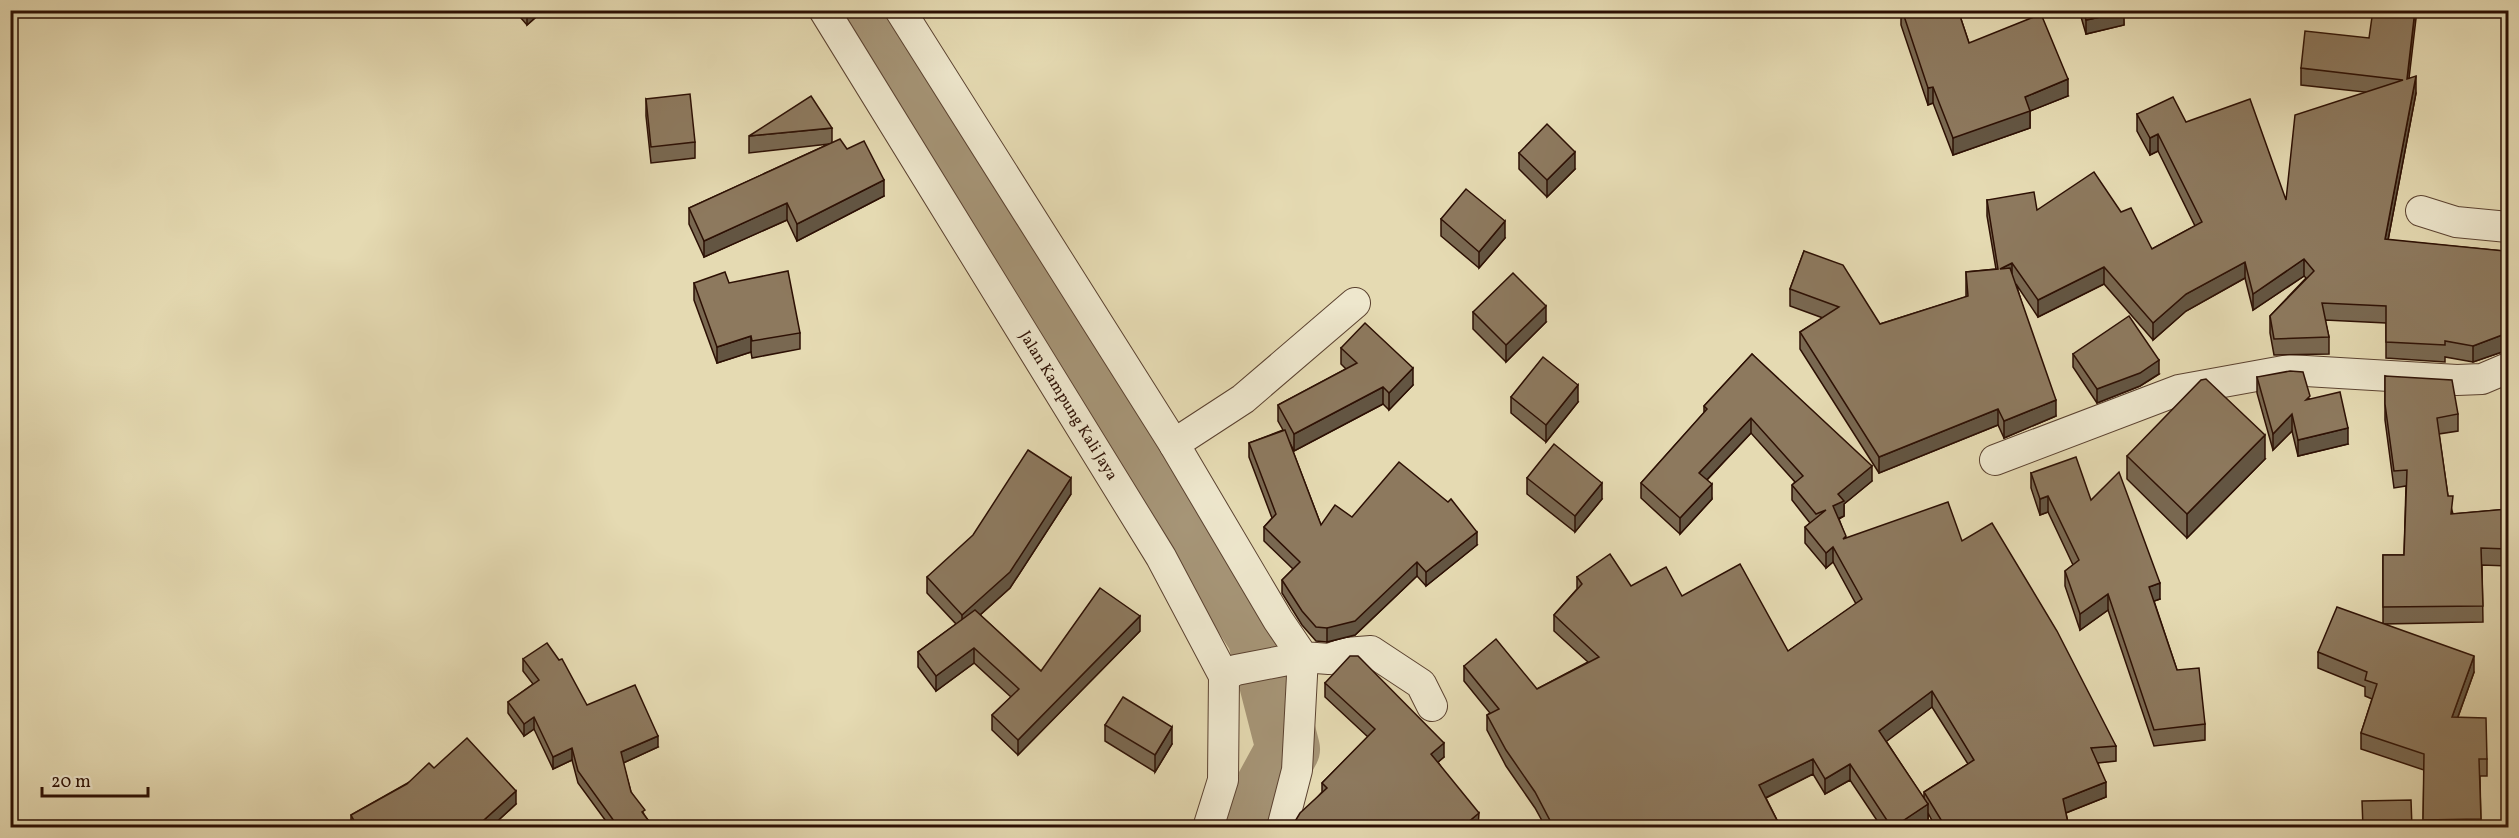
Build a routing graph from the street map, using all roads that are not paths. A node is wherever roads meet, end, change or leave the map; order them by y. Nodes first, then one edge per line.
1 (824, 10) edge
2 (900, 10) edge
3 (2421, 211) dead end
4 (2508, 227) edge
5 (1355, 303) dead end
6 (2508, 368) edge
7 (1174, 444) junction
8 (1995, 460) dead end
9 (1292, 659) junction
10 (1230, 673) junction
11 (1432, 706) dead end
12 (1208, 828) edge
13 (1282, 828) edge

1 - 10 street, Jalan Kampung Kali Jaya
2 - 7 street
3 - 4 street
5 - 7 street
6 - 8 street
7 - 9 street
9 - 10 street
9 - 11 street
9 - 13 street
10 - 12 street, Jalan Kampung Kali Jaya

